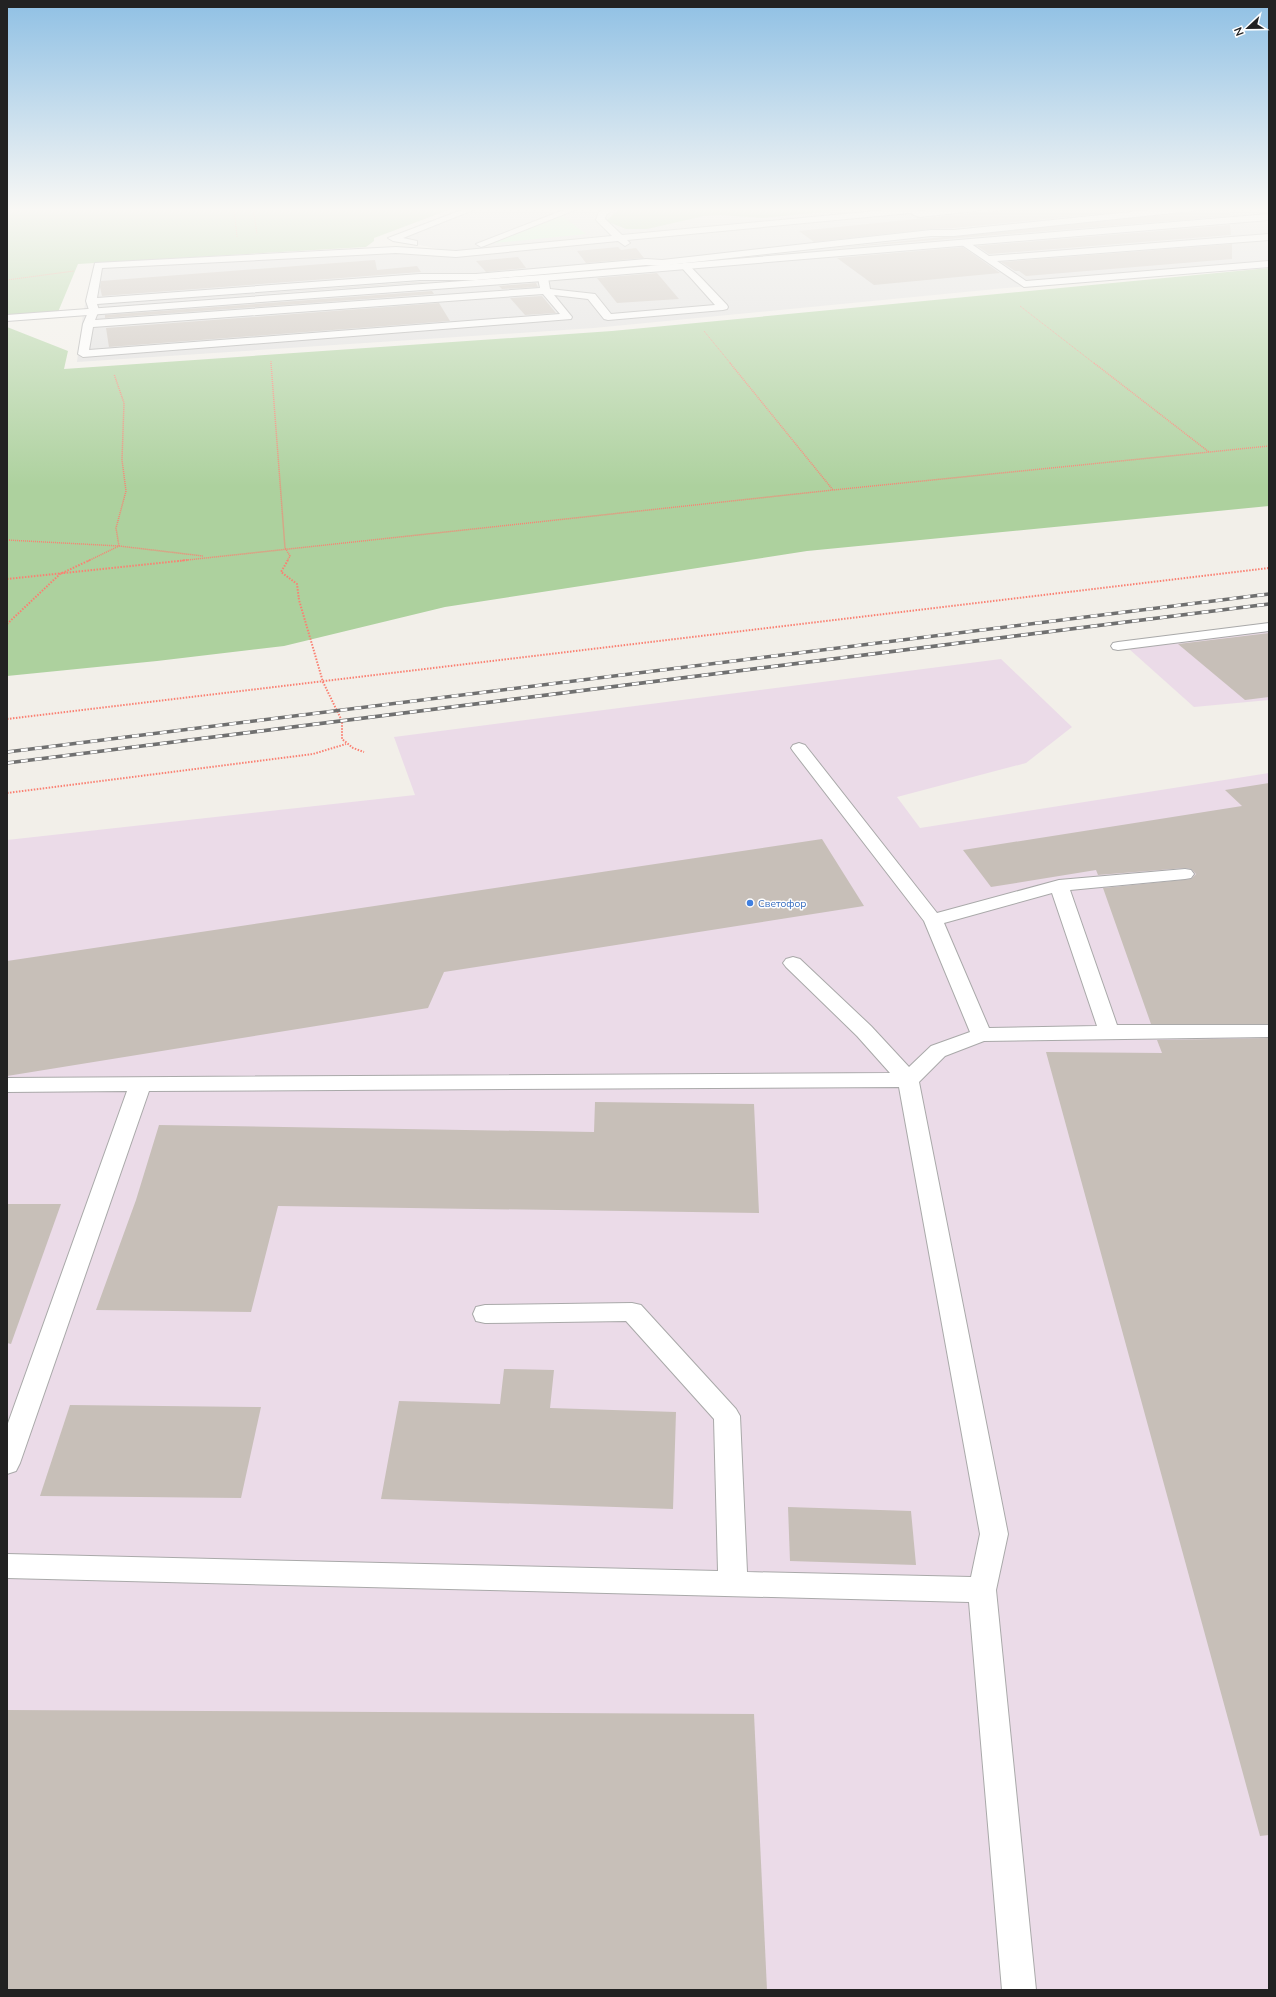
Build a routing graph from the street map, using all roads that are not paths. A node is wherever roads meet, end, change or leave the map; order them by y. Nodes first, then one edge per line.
1 (94, 301) edge
2 (137, 301) edge
3 (156, 301) edge
4 (395, 301) edge
5 (555, 301) edge
6 (595, 301) edge
7 (717, 301) edge
8 (93, 305) junction
9 (7, 318) edge
10 (88, 324) junction
11 (1269, 627) edge
12 (1118, 646) dead end
13 (799, 748) dead end
14 (1185, 874) dead end
15 (1059, 886) junction
16 (933, 920) junction
17 (793, 963) dead end
18 (1269, 1031) edge
19 (1109, 1032) junction
20 (982, 1035) junction
21 (908, 1080) junction
22 (7, 1086) edge
23 (140, 1086) junction
24 (485, 1314) dead end
25 (7, 1463) edge
26 (7, 1566) edge
27 (733, 1584) junction
28 (982, 1590) junction
29 (1019, 1990) edge

1 - 8 lane
2 - 8 lane
3 - 8 street
4 - 10 lane
5 - 10 lane
6 - 7 lane
8 - 9 street
8 - 10 lane
11 - 12 lane
13 - 16 lane
14 - 15 lane
15 - 16 lane
15 - 19 lane
16 - 20 lane
17 - 21 lane
18 - 19 lane
19 - 20 lane
20 - 21 lane
21 - 23 lane
21 - 28 lane
22 - 23 lane
23 - 25 lane
24 - 27 lane
26 - 27 lane
27 - 28 lane
28 - 29 lane

